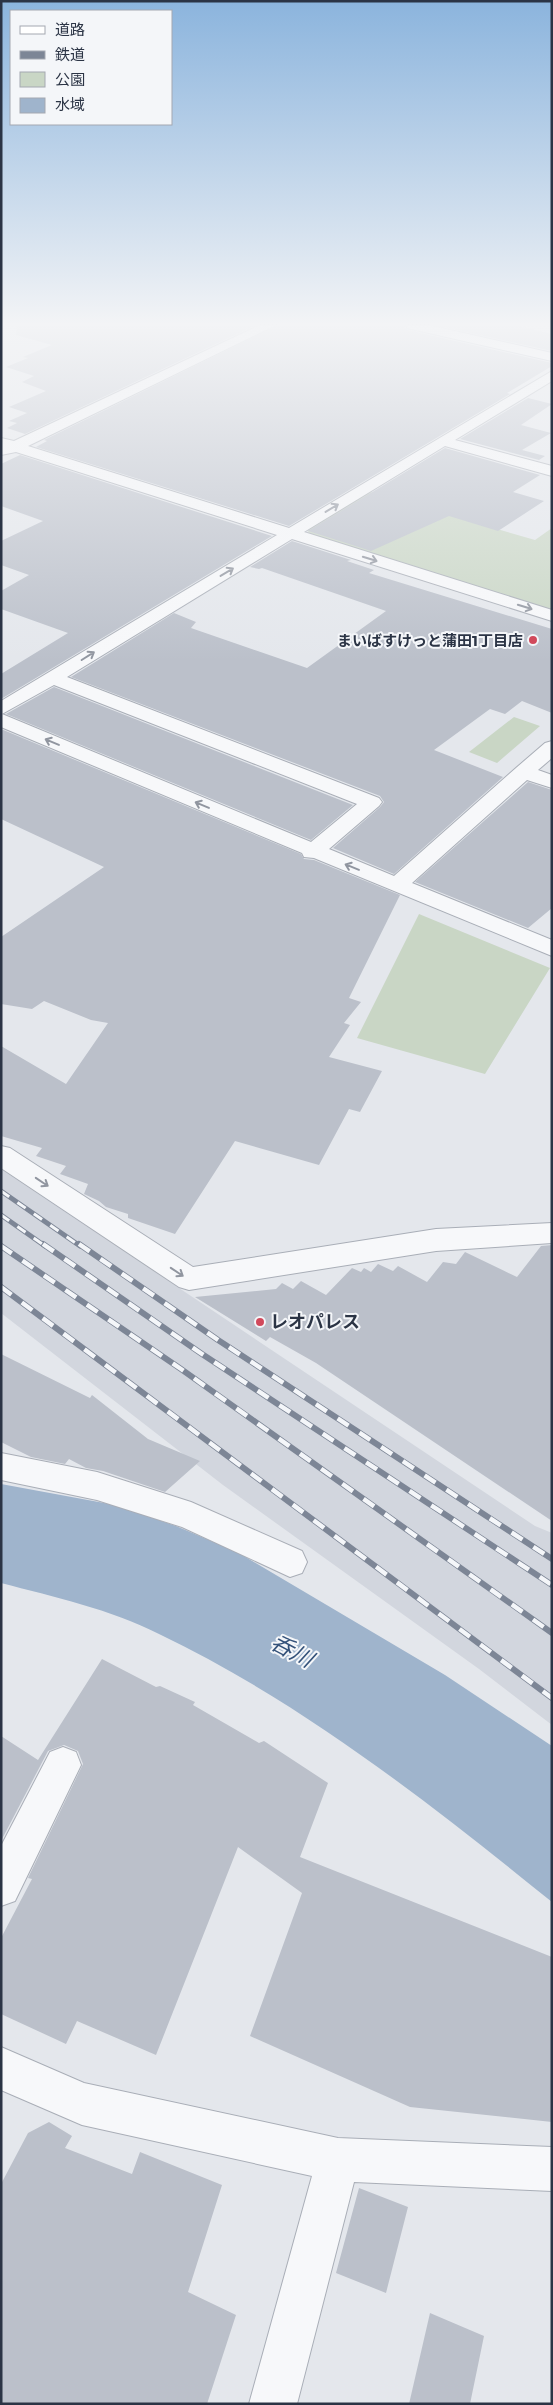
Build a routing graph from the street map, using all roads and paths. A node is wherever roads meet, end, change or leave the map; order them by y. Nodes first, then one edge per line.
1 (27, 437) edge
2 (449, 437) edge
3 (443, 441) junction
4 (6, 447) edge
5 (552, 470) edge
6 (290, 534) junction
7 (552, 616) edge
8 (53, 678) junction
9 (1, 709) edge
10 (1, 720) edge
11 (552, 747) edge
12 (523, 772) junction
13 (552, 782) edge
14 (312, 852) junction
15 (397, 885) junction
16 (552, 949) edge
17 (1, 1155) edge
18 (552, 1233) edge
19 (1, 1466) edge
20 (290, 1562) dead end
21 (63, 1765) dead end
22 (1, 1887) edge
23 (1, 2068) edge
24 (338, 2160) junction
25 (552, 2169) edge
26 (273, 2404) edge

1 - 4 street
2 - 3 street
3 - 5 street
6 -> 3 street
4 - 6 street
6 -> 7 street
8 -> 6 street
8 - 9 street
8 - 14 street
14 -> 10 street
11 - 12 street
12 - 13 street
12 - 15 street
15 -> 14 street
15 - 16 street
17 -> 18 street
19 - 20 street
21 - 22 street
23 - 24 street
24 - 25 street
24 - 26 street

